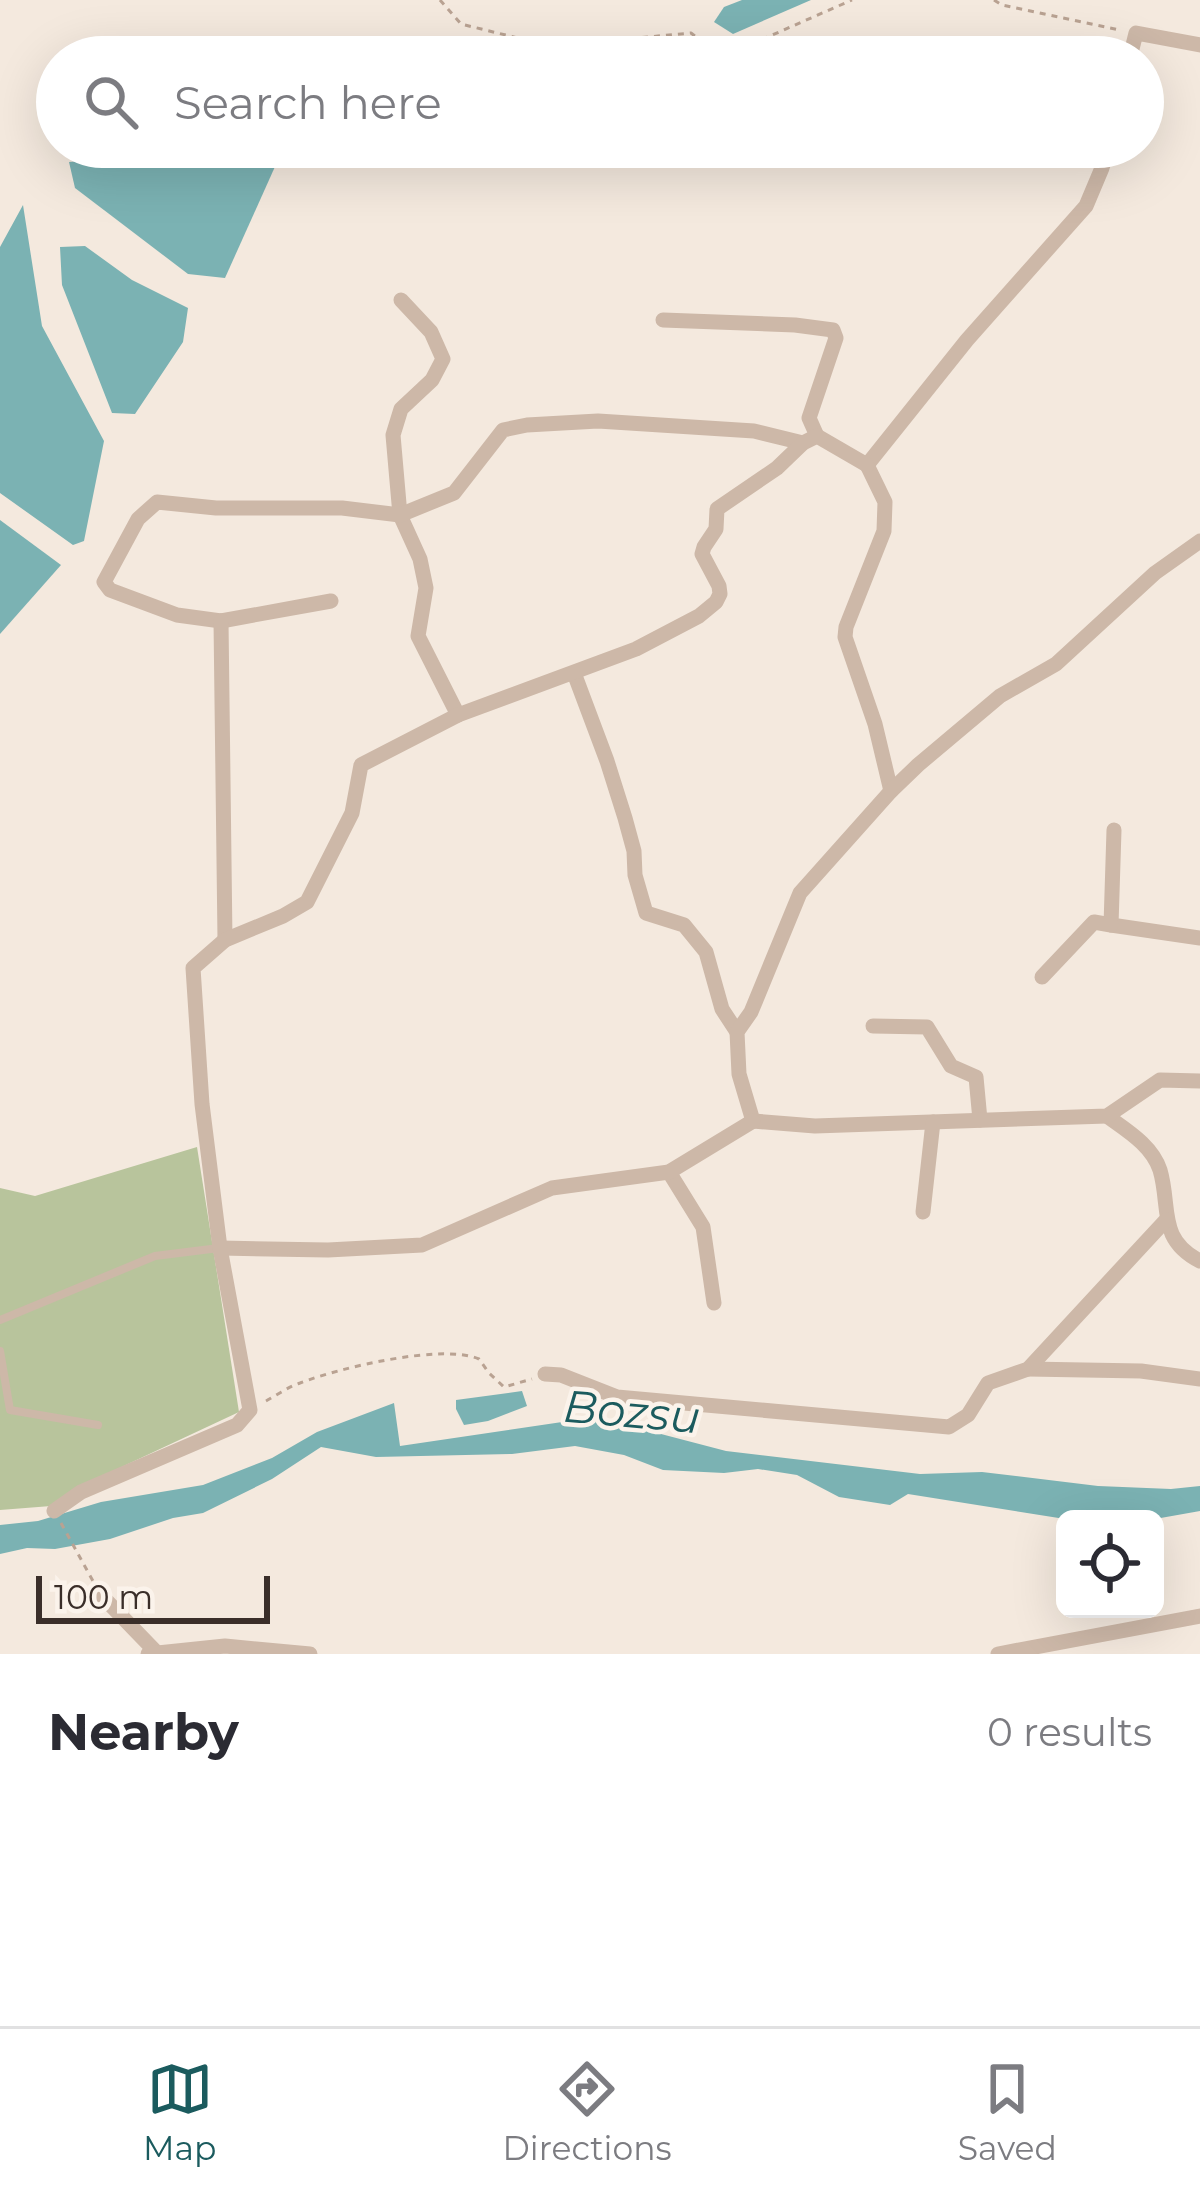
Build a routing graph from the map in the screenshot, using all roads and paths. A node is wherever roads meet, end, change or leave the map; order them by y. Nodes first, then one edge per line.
1 (440, 0) edge
2 (852, 0) edge
3 (994, 0) edge
4 (1136, 33) junction
5 (510, 36) edge
6 (770, 36) edge
7 (1135, 36) edge
8 (1151, 36) edge
9 (1164, 39) edge
10 (1200, 46) edge
11 (1102, 168) edge
12 (401, 300) dead end
13 (663, 320) dead end
14 (810, 439) junction
15 (867, 465) junction
16 (400, 514) junction
17 (1200, 541) edge
18 (331, 601) dead end
19 (221, 621) junction
20 (574, 673) junction
21 (458, 715) junction
22 (891, 791) junction
23 (1114, 830) dead end
24 (1111, 925) junction
25 (1200, 938) edge
26 (225, 940) junction
27 (1042, 977) dead end
28 (873, 1026) dead end
29 (737, 1032) junction
30 (1200, 1081) edge
31 (1107, 1116) junction
32 (980, 1120) junction
33 (753, 1121) junction
34 (933, 1122) junction
35 (669, 1172) junction
36 (923, 1212) dead end
37 (1166, 1220) junction
38 (220, 1248) junction
39 (1200, 1261) edge
40 (714, 1303) dead end
41 (0, 1320) edge
42 (0, 1351) edge
43 (1028, 1369) junction
44 (545, 1374) joint
45 (1200, 1379) edge
46 (250, 1410) junction
47 (98, 1425) dead end
48 (55, 1510) joint
49 (100, 1594) joint
50 (1200, 1616) edge
51 (154, 1653) edge
52 (310, 1654) edge
53 (998, 1654) edge

1 - 5 path
2 - 6 path
3 - 4 path
4 - 7 street
4 - 8 street
9 - 10 street
11 - 15 street
12 - 16 street
13 - 14 street
14 - 15 street
14 - 16 street
14 - 20 street
15 - 22 street
16 - 19 street
16 - 21 street
17 - 22 street
18 - 19 street
19 - 26 street
20 - 21 street
20 - 29 street
21 - 26 street
22 - 29 street
23 - 24 street
24 - 25 street
24 - 27 street
26 - 38 street
28 - 32 street
29 - 33 street
30 - 31 street
31 - 32 street
31 - 37 street
32 - 34 street
33 - 34 street
33 - 35 street
34 - 36 street
35 - 38 street
35 - 40 street
37 - 39 street
37 - 43 street
38 - 41 lane
38 - 46 street
42 - 47 lane
43 - 44 street
43 - 45 street
44 - 46 path
46 - 48 street
48 - 49 path
49 - 51 street
50 - 53 street
51 - 52 street

